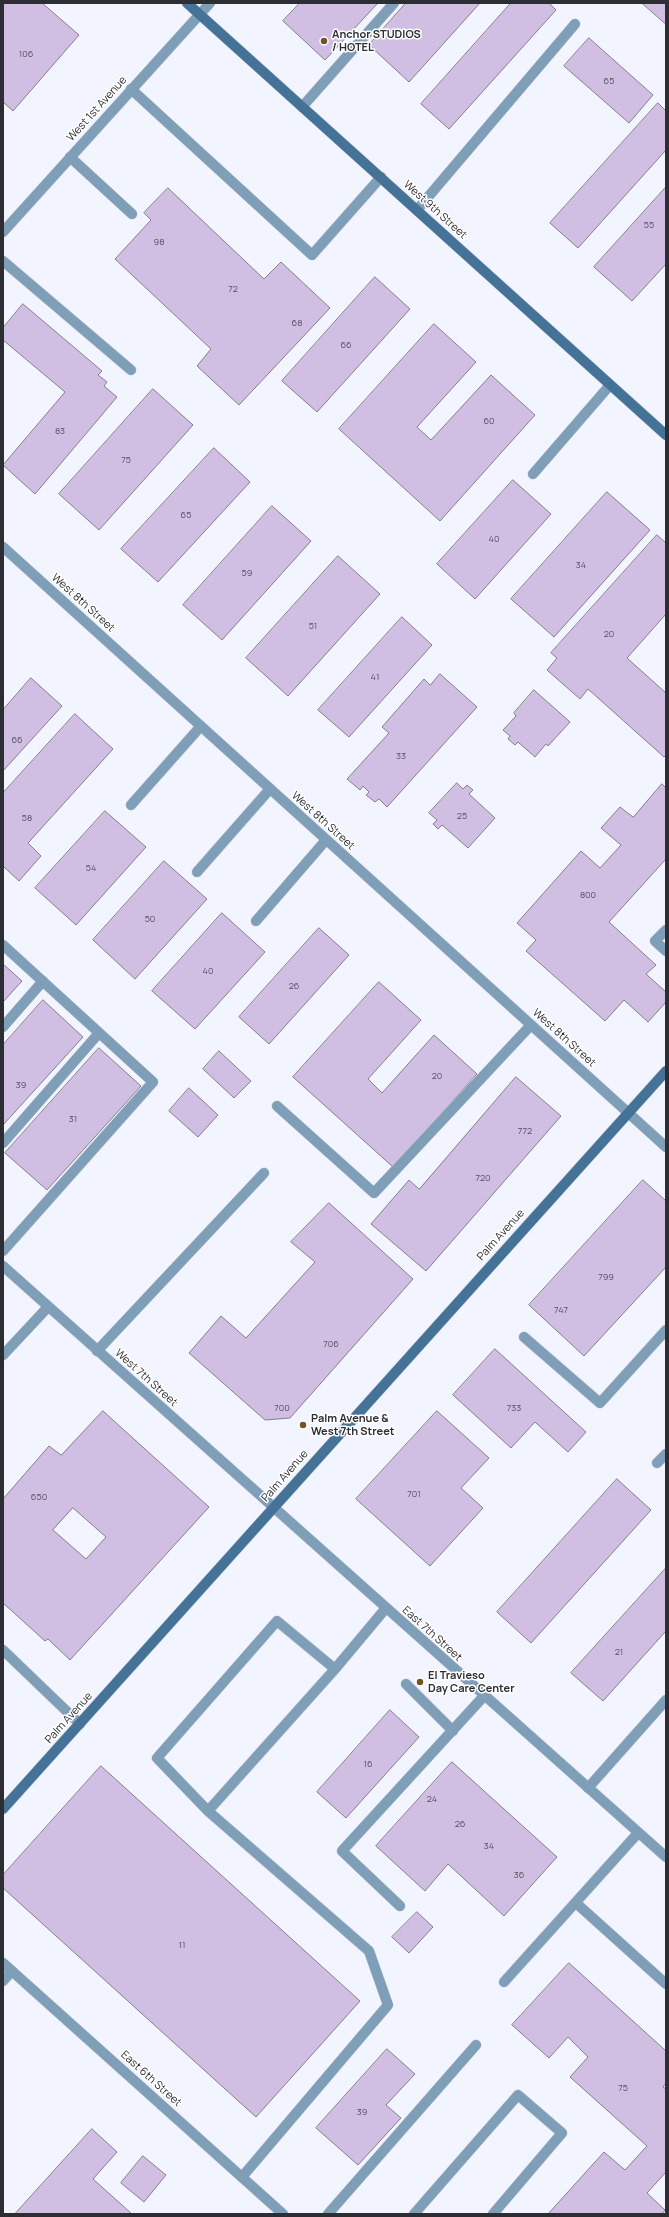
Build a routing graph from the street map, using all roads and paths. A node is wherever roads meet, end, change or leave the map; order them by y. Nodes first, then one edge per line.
1 (187, 3) edge
2 (210, 3) edge
3 (394, 3) edge
4 (199, 14) junction
5 (576, 24) dead end
6 (131, 89) junction
7 (302, 107) junction
8 (70, 157) junction
9 (381, 177) junction
10 (417, 210) junction
11 (132, 214) dead end
12 (3, 232) edge
13 (3, 261) edge
14 (131, 370) dead end
15 (610, 385) junction
16 (666, 435) edge
17 (533, 474) dead end
18 (3, 547) edge
19 (201, 726) junction
20 (270, 789) junction
21 (131, 805) dead end
22 (326, 840) junction
23 (197, 872) dead end
24 (256, 921) dead end
25 (666, 930) edge
26 (3, 945) edge
27 (666, 950) edge
28 (43, 981) junction
29 (531, 1025) junction
30 (3, 1027) edge
31 (99, 1033) junction
32 (666, 1070) edge
33 (278, 1106) dead end
34 (628, 1112) junction
35 (3, 1143) edge
36 (666, 1147) edge
37 (264, 1173) dead end
38 (3, 1251) edge
39 (3, 1266) edge
40 (48, 1307) junction
41 (666, 1330) edge
42 (524, 1337) dead end
43 (98, 1351) junction
44 (3, 1355) edge
45 (666, 1454) edge
46 (657, 1463) dead end
47 (273, 1507) junction
48 (386, 1608) junction
49 (3, 1650) edge
50 (335, 1669) junction
51 (406, 1684) dead end
52 (484, 1696) junction
53 (666, 1700) edge
54 (80, 1724) junction
55 (453, 1731) junction
56 (588, 1788) junction
57 (3, 1809) edge
58 (208, 1811) junction
59 (638, 1833) junction
60 (666, 1858) edge
61 (576, 1902) junction
62 (400, 1906) dead end
63 (3, 1963) edge
64 (12, 1971) junction
65 (3, 1981) edge
66 (504, 1982) dead end
67 (666, 1984) edge
68 (476, 2045) dead end
69 (242, 2177) junction
70 (283, 2214) edge
71 (328, 2214) edge
72 (414, 2214) edge
73 (493, 2214) edge

1 - 4 main road, West 9th Street
2 - 4 street, West 1st Avenue
3 - 7 street
4 - 6 street, West 1st Avenue
4 - 7 main road, West 9th Street
5 - 10 street
6 - 8 street, West 1st Avenue
6 - 9 street
7 - 9 main road, West 9th Street
8 - 11 street
8 - 12 street, West 1st Avenue
9 - 10 main road, West 9th Street
10 - 15 main road, West 9th Street
13 - 14 street
15 - 16 main road, West 9th Street
15 - 17 street
18 - 19 street, West 8th Street
19 - 20 street, West 8th Street
19 - 21 street
20 - 22 street, West 8th Street
20 - 23 street
22 - 24 street
22 - 29 street, West 8th Street
25 - 27 street
26 - 28 street
28 - 30 street
28 - 31 street
29 - 33 street
29 - 34 street, West 8th Street
31 - 35 street
31 - 38 street
32 - 34 main road, Palm Avenue
34 - 36 street, West 8th Street
34 - 47 main road, Palm Avenue
37 - 43 street
39 - 40 street, West 7th Street
40 - 43 street, West 7th Street
40 - 44 street
41 - 42 street
43 - 47 street, West 7th Street
45 - 46 street
47 - 48 street, East 7th Street
47 - 54 main road, Palm Avenue
48 - 50 street
48 - 52 street, East 7th Street
49 - 54 street
50 - 58 street
50 - 58 street
51 - 55 street
52 - 55 street
52 - 56 street, East 7th Street
53 - 56 street
54 - 57 main road, Palm Avenue
55 - 62 street
56 - 59 street, East 7th Street
58 - 69 street
59 - 60 street, East 7th Street
59 - 61 street
61 - 66 street
61 - 67 street
63 - 64 street, East 6th Street
64 - 65 street
64 - 69 street, East 6th Street
68 - 71 street
69 - 70 street, East 6th Street
72 - 73 street

